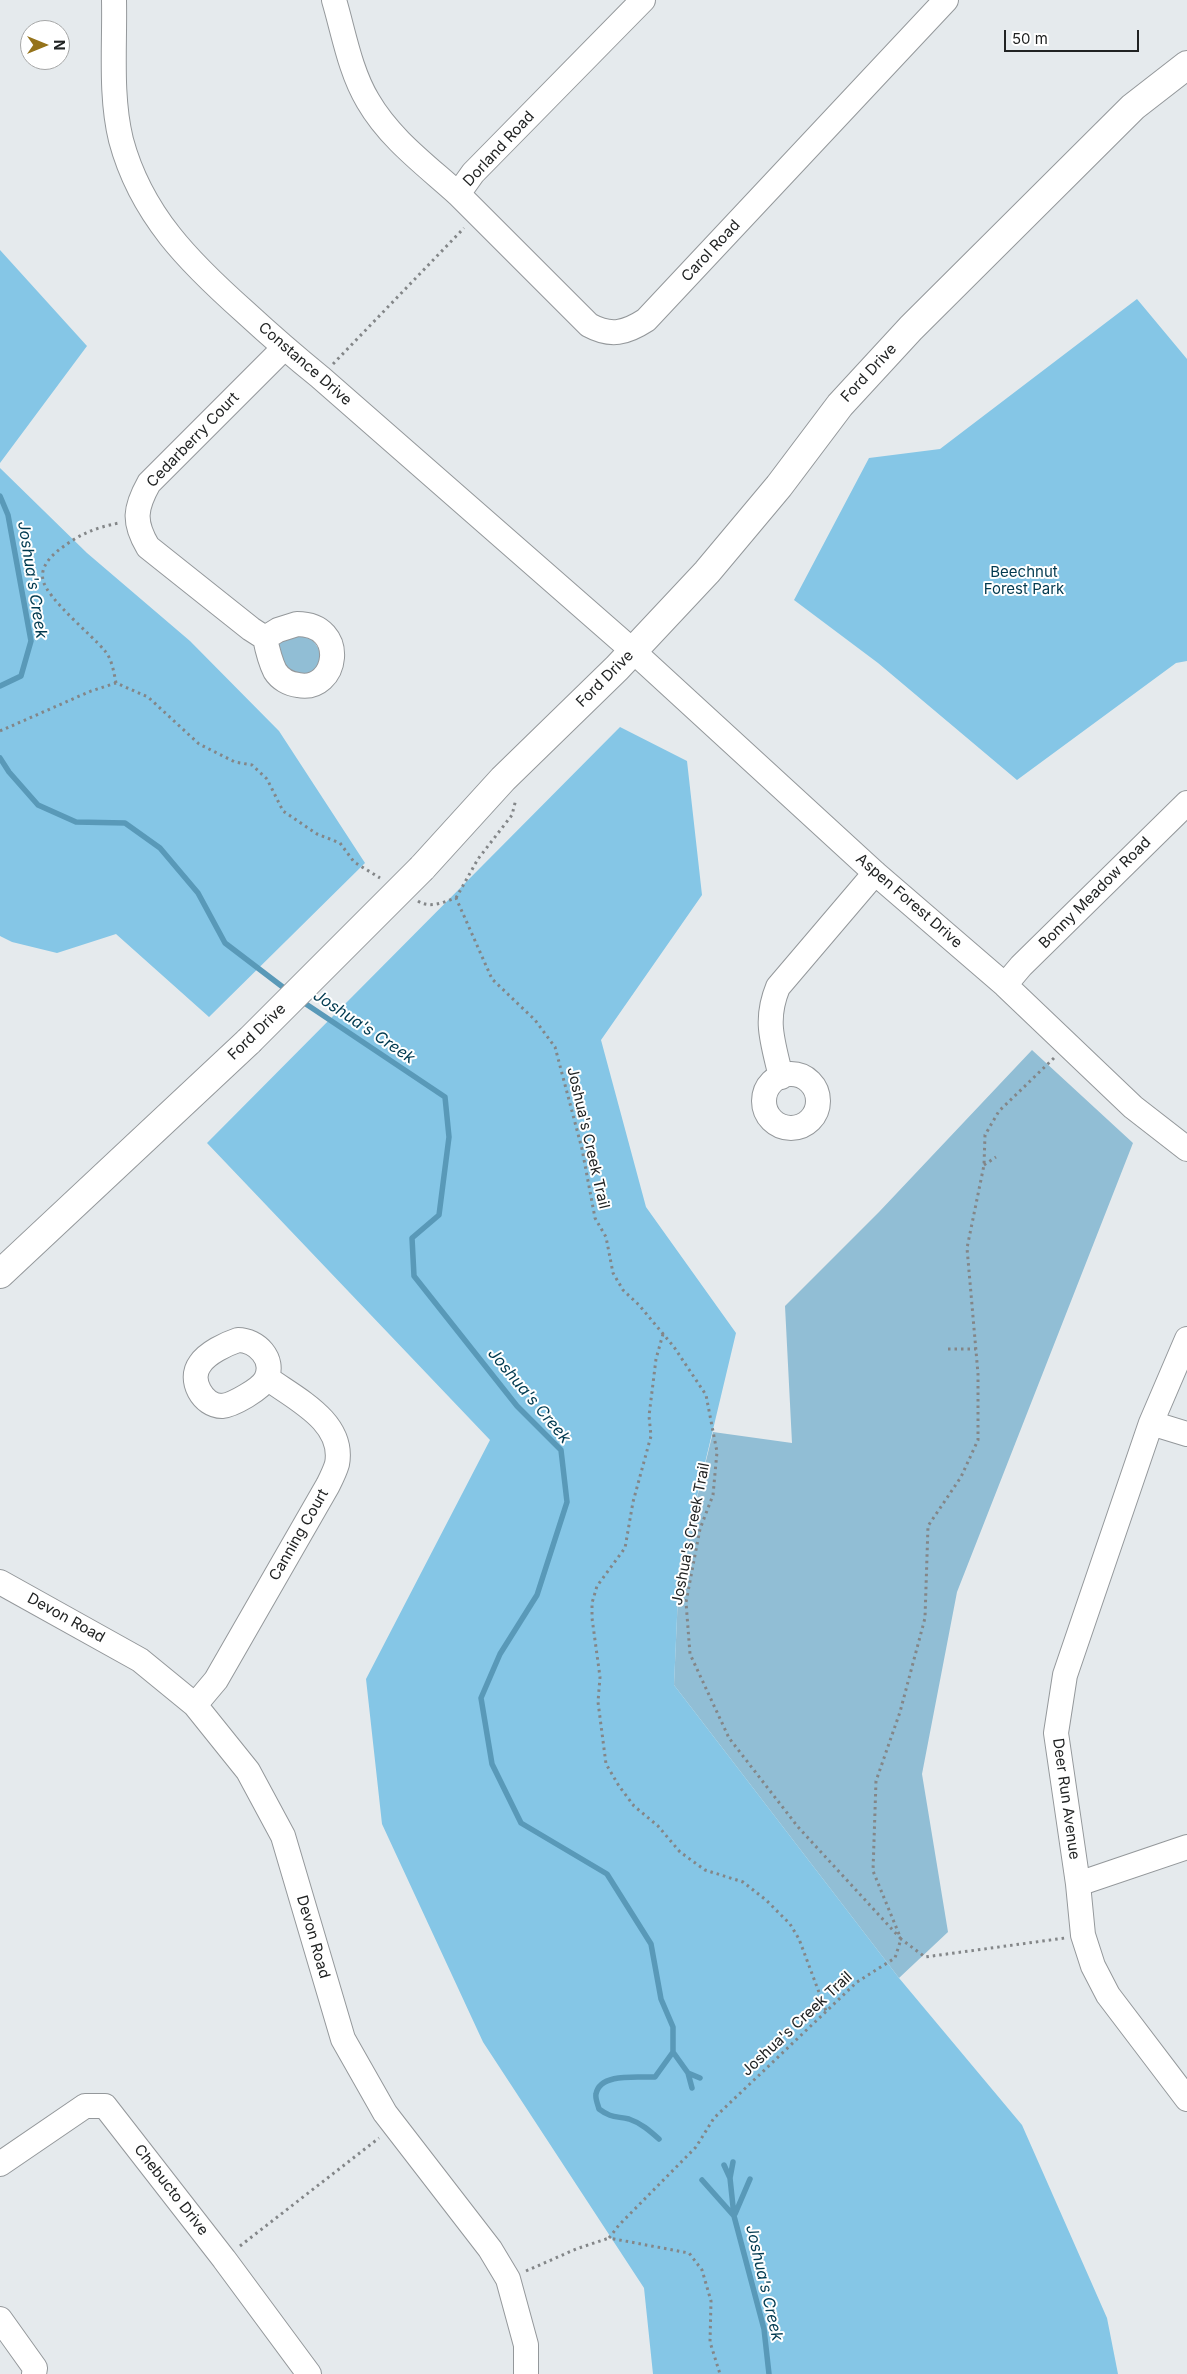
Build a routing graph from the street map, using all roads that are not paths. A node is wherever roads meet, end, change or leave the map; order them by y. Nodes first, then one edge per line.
1 (114, 0) edge
2 (334, 0) edge
3 (643, 0) edge
4 (946, 0) edge
5 (1187, 64) edge
6 (458, 194) junction
7 (284, 348) junction
8 (265, 638) dead end
9 (633, 651) junction
10 (1184, 811) edge
11 (875, 873) junction
12 (1005, 985) junction
13 (780, 1077) dead end
14 (1187, 1149) edge
15 (0, 1274) edge
16 (1187, 1339) edge
17 (267, 1378) dead end
18 (1151, 1424) junction
19 (1187, 1434) edge
20 (0, 1582) edge
21 (195, 1705) junction
22 (1187, 1847) edge
23 (1078, 1884) junction
24 (1187, 2099) edge
25 (0, 2164) edge
26 (0, 2319) edge
27 (34, 2374) edge
28 (309, 2374) edge
29 (526, 2374) edge

1 - 7 street, Constance Drive
2 - 6 street, Dorland Road
3 - 6 street, Dorland Road
4 - 6 street, Carol Road
5 - 9 main road, Ford Drive
7 - 8 street, Cedarberry Court
7 - 9 street, Constance Drive
9 - 11 street, Aspen Forest Drive
9 - 15 main road, Ford Drive, bridge
10 - 12 street, Bonny Meadow Road
11 - 12 street, Aspen Forest Drive
11 - 13 street
12 - 14 street, Aspen Forest Drive
16 - 18 street, Deer Run Avenue
17 - 21 street, Canning Court
18 - 19 street
18 - 23 street, Deer Run Avenue
20 - 21 street, Devon Road
21 - 29 street, Devon Road
22 - 23 street
23 - 24 street, Deer Run Avenue
25 - 28 street, Chebucto Drive
26 - 27 street

